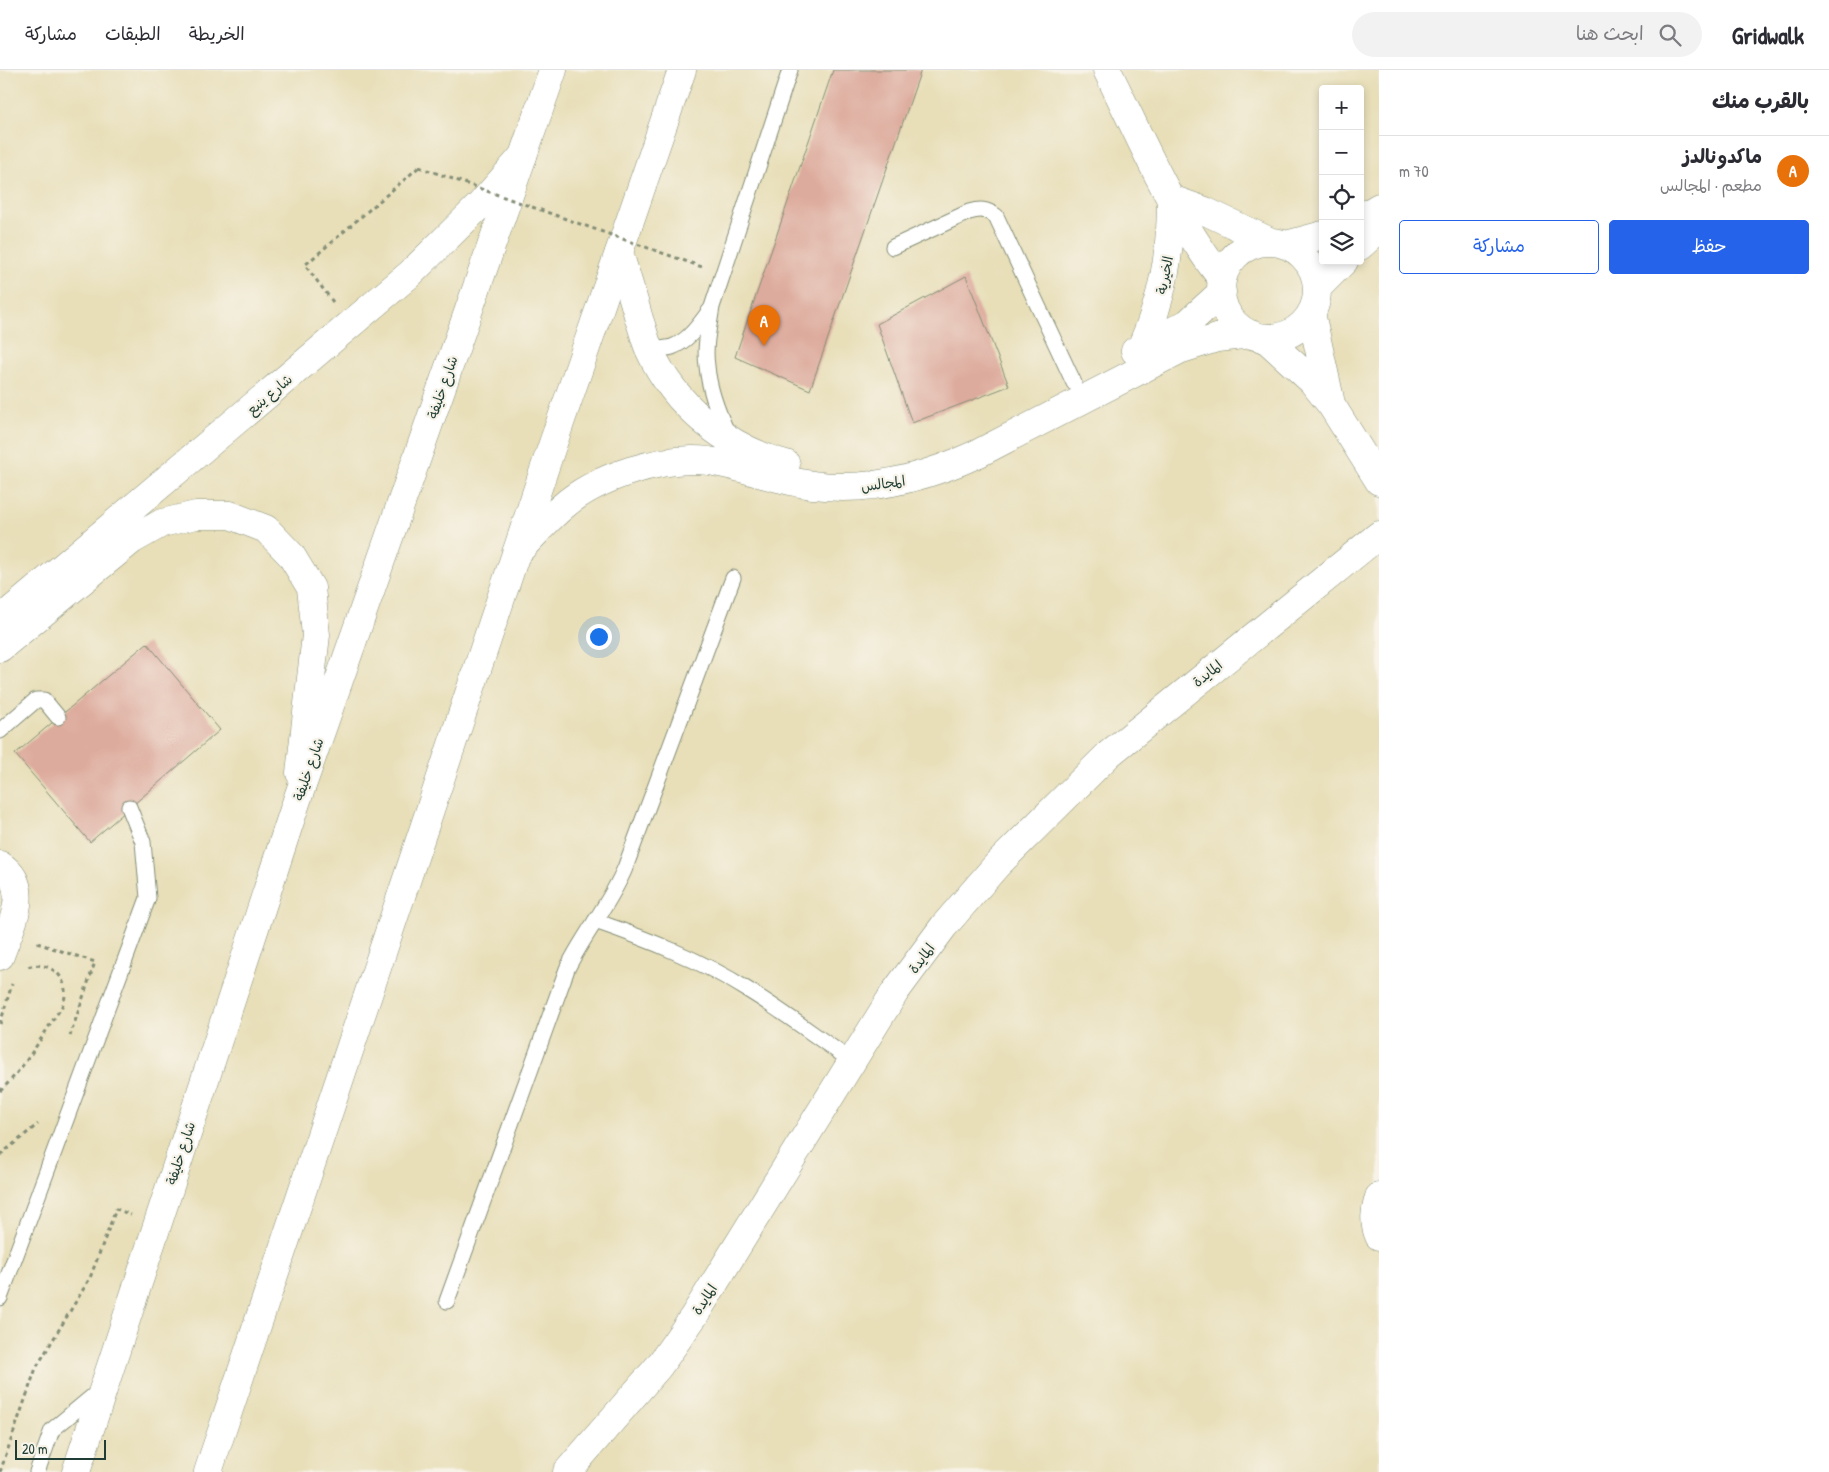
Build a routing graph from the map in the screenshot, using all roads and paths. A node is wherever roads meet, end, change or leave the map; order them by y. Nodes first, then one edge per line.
1 (553, 70) edge
2 (682, 70) edge
3 (790, 70) edge
4 (1107, 70) edge
5 (524, 154) junction
6 (1171, 198) junction
7 (1379, 207) edge
8 (1364, 216) edge
9 (1379, 229) edge
10 (1319, 236) edge
11 (1364, 242) edge
12 (1278, 243) junction
13 (893, 247) dead end
14 (619, 253) junction
15 (1341, 265) edge
16 (702, 267) dead end
17 (1222, 286) junction
18 (1314, 300) junction
19 (712, 307) junction
20 (351, 325) junction
21 (1258, 336) junction
22 (1141, 348) junction
23 (649, 350) junction
24 (1074, 383) junction
25 (1332, 406) junction
26 (730, 440) junction
27 (1379, 481) edge
28 (1379, 535) edge
29 (516, 554) junction
30 (733, 578) dead end
31 (41, 600) junction
32 (0, 620) edge
33 (0, 648) edge
34 (58, 717) dead end
35 (0, 731) edge
36 (297, 800) junction
37 (129, 807) dead end
38 (0, 866) edge
39 (595, 921) junction
40 (4, 945) edge
41 (25, 968) dead end
42 (12, 982) dead end
43 (0, 1024) edge
44 (69, 1037) dead end
45 (852, 1061) junction
46 (0, 1091) edge
47 (40, 1122) dead end
48 (37, 1131) dead end
49 (1379, 1197) edge
50 (156, 1224) junction
51 (1379, 1236) edge
52 (0, 1298) edge
53 (447, 1300) dead end
54 (104, 1387) junction
55 (0, 1472) edge
56 (37, 1472) edge
57 (76, 1472) edge
58 (208, 1472) edge
59 (568, 1472) edge

1 - 5 street, شارع خليفة
2 - 14 street
3 - 19 lane
4 - 6 street, الخيرية
5 - 20 street, شارع ينبع
5 - 36 street, شارع خليفة
6 - 12 street
6 - 17 street, الخيرية
6 - 22 street, الخيرية
7 - 8 street
9 - 11 street
10 - 12 street
12 - 17 street
12 - 18 street
13 - 24 lane
14 - 23 street, المجالس
14 - 29 street
15 - 18 street
16 - 20 path, bridge
17 - 21 street
17 - 22 street, المجالس
18 - 21 street
18 - 25 street
19 - 23 lane
19 - 26 lane
20 - 31 street, شارع ينبع
21 - 25 street
21 - 29 street, المجالس
22 - 24 street, المجالس
23 - 26 street, المجالس
24 - 26 street, المجالس
25 - 27 street
28 - 45 street, المايدة
29 - 58 street
30 - 39 lane
31 - 32 street, شارع ينبع
31 - 33 street, شارع ينبع
31 - 36 street, شارع ينبع
34 - 35 lane
36 - 50 street, شارع خليفة
37 - 52 lane
38 - 40 street
39 - 45 lane
39 - 53 lane
40 - 44 path
41 - 46 path
42 - 43 path
45 - 59 street, المايدة
47 - 48 path
49 - 51 street
50 - 54 street, شارع خليفة
50 - 55 path
54 - 56 lane
54 - 57 street, شارع خليفة

